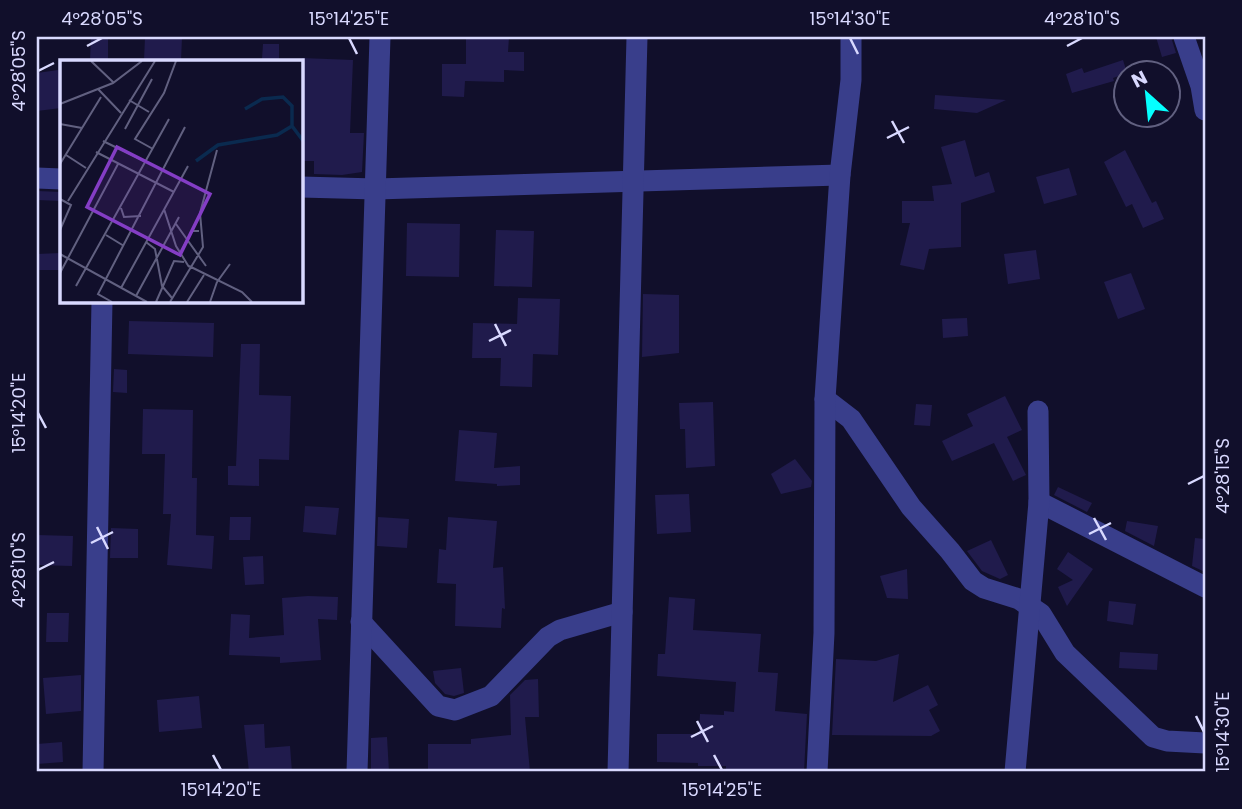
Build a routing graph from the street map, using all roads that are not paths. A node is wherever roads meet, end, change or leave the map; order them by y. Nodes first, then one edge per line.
1 (380, 37) edge
2 (637, 37) edge
3 (851, 37) edge
4 (1184, 37) edge
5 (1205, 110) edge
6 (840, 176) junction
7 (37, 178) edge
8 (60, 179) edge
9 (632, 183) junction
10 (303, 187) edge
11 (376, 189) junction
12 (102, 303) edge
13 (825, 399) junction
14 (1038, 411) dead end
15 (1039, 502) junction
16 (1205, 587) edge
17 (1029, 606) junction
18 (622, 612) junction
19 (361, 622) junction
20 (1205, 743) edge
21 (93, 772) edge
22 (357, 772) edge
23 (618, 772) edge
24 (817, 772) edge
25 (1015, 772) edge

1 - 11 street
2 - 9 street
3 - 6 street
4 - 5 street
6 - 9 street
6 - 13 street
7 - 8 street
9 - 11 street
9 - 18 street
10 - 11 street
11 - 19 street
12 - 21 street
13 - 17 street
13 - 24 street
14 - 15 street
15 - 16 street
15 - 17 street
17 - 20 street
17 - 25 street
18 - 19 street
18 - 23 street
19 - 22 street

